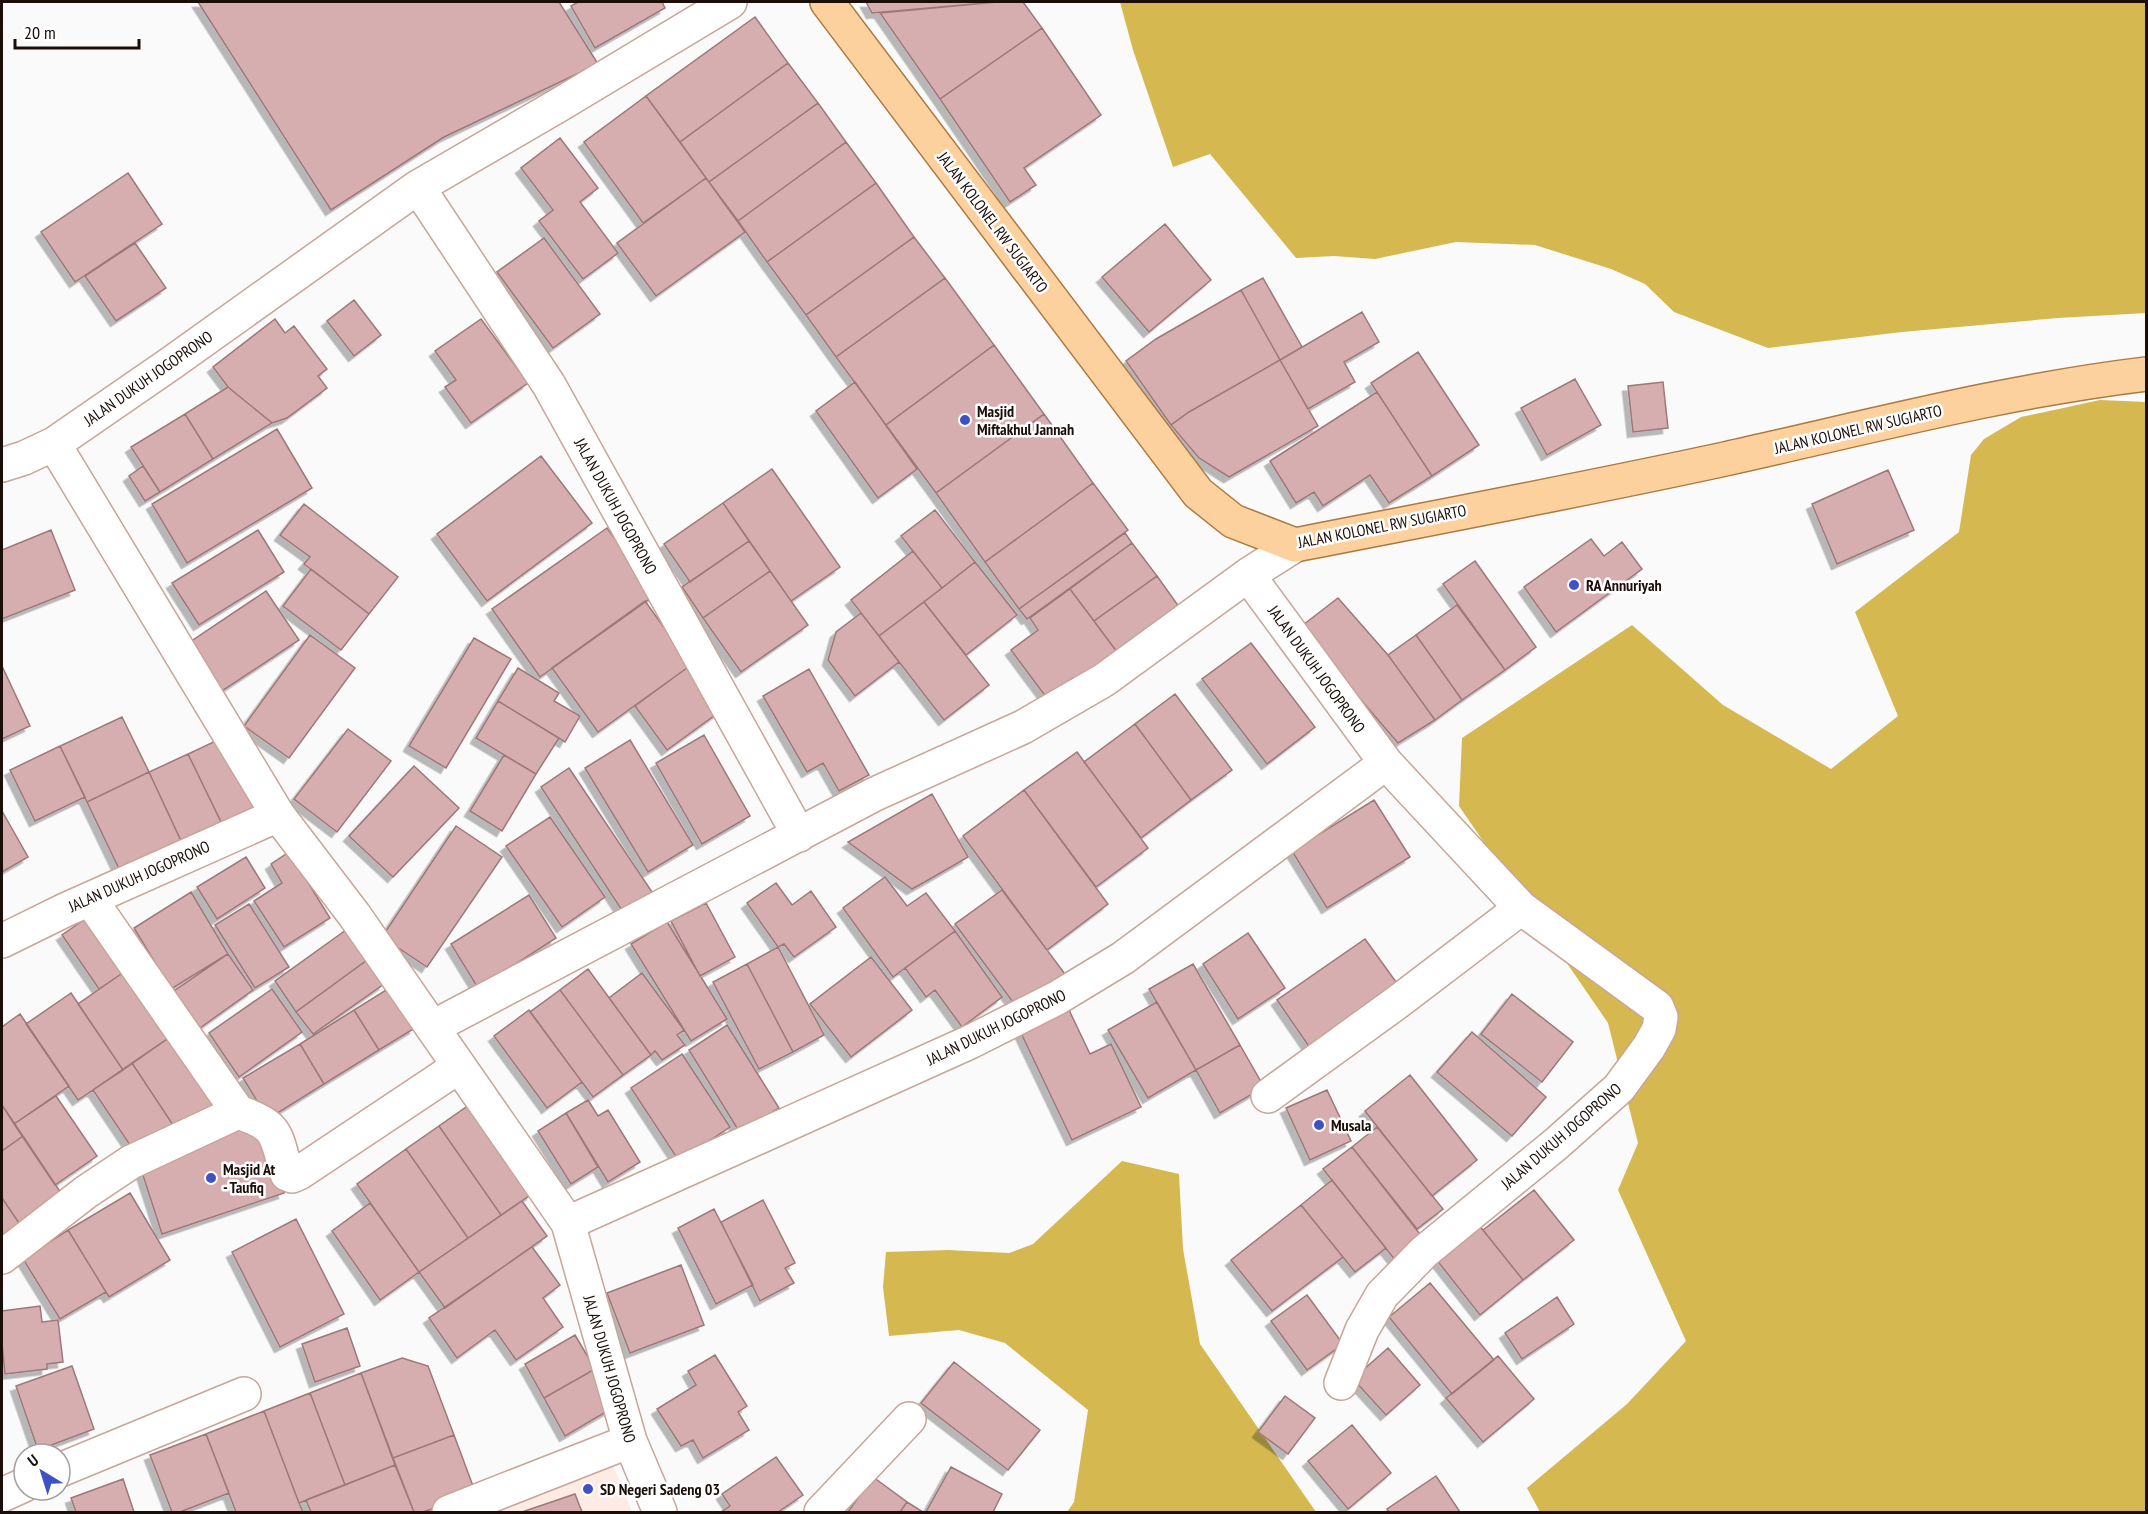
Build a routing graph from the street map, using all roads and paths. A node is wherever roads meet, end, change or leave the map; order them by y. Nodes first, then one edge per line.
1 (730, 2) edge
2 (827, 2) edge
3 (418, 187) junction
4 (2146, 374) edge
5 (54, 444) junction
6 (2, 465) edge
7 (1295, 545) junction
8 (1248, 575) junction
9 (1386, 763) junction
10 (278, 815) junction
11 (799, 835) junction
12 (90, 899) junction
13 (1521, 908) junction
14 (2, 941) edge
15 (433, 1027) junction
16 (458, 1068) junction
17 (1268, 1096) dead end
18 (238, 1112) junction
19 (568, 1223) junction
20 (2, 1257) edge
21 (1341, 1383) dead end
22 (244, 1394) dead end
23 (909, 1419) dead end
24 (630, 1441) junction
25 (72, 1465) edge
26 (449, 1512) edge
27 (660, 1512) edge
28 (821, 1512) edge

1 - 3 street, JALAN DUKUH JOGOPRONO
2 - 7 main road, JALAN KOLONEL RW SUGIARTO
3 - 5 street, JALAN DUKUH JOGOPRONO
3 - 11 street, JALAN DUKUH JOGOPRONO
4 - 7 main road, JALAN KOLONEL RW SUGIARTO
5 - 6 street, JALAN DUKUH JOGOPRONO
5 - 10 street, JALAN DUKUH JOGOPRONO
7 - 8 street
8 - 9 street, JALAN DUKUH JOGOPRONO
8 - 11 street
9 - 13 street, JALAN DUKUH JOGOPRONO
9 - 19 street, JALAN DUKUH JOGOPRONO
10 - 12 street, JALAN DUKUH JOGOPRONO
10 - 15 street, JALAN DUKUH JOGOPRONO
11 - 15 street
12 - 14 street, JALAN DUKUH JOGOPRONO
12 - 18 street
13 - 17 street
13 - 21 street, JALAN DUKUH JOGOPRONO
15 - 16 street, JALAN DUKUH JOGOPRONO
16 - 18 street
16 - 19 street, JALAN DUKUH JOGOPRONO
18 - 20 street
19 - 24 street, JALAN DUKUH JOGOPRONO
22 - 25 street
23 - 28 street
24 - 26 street
24 - 27 street, JALAN DUKUH JOGOPRONO

